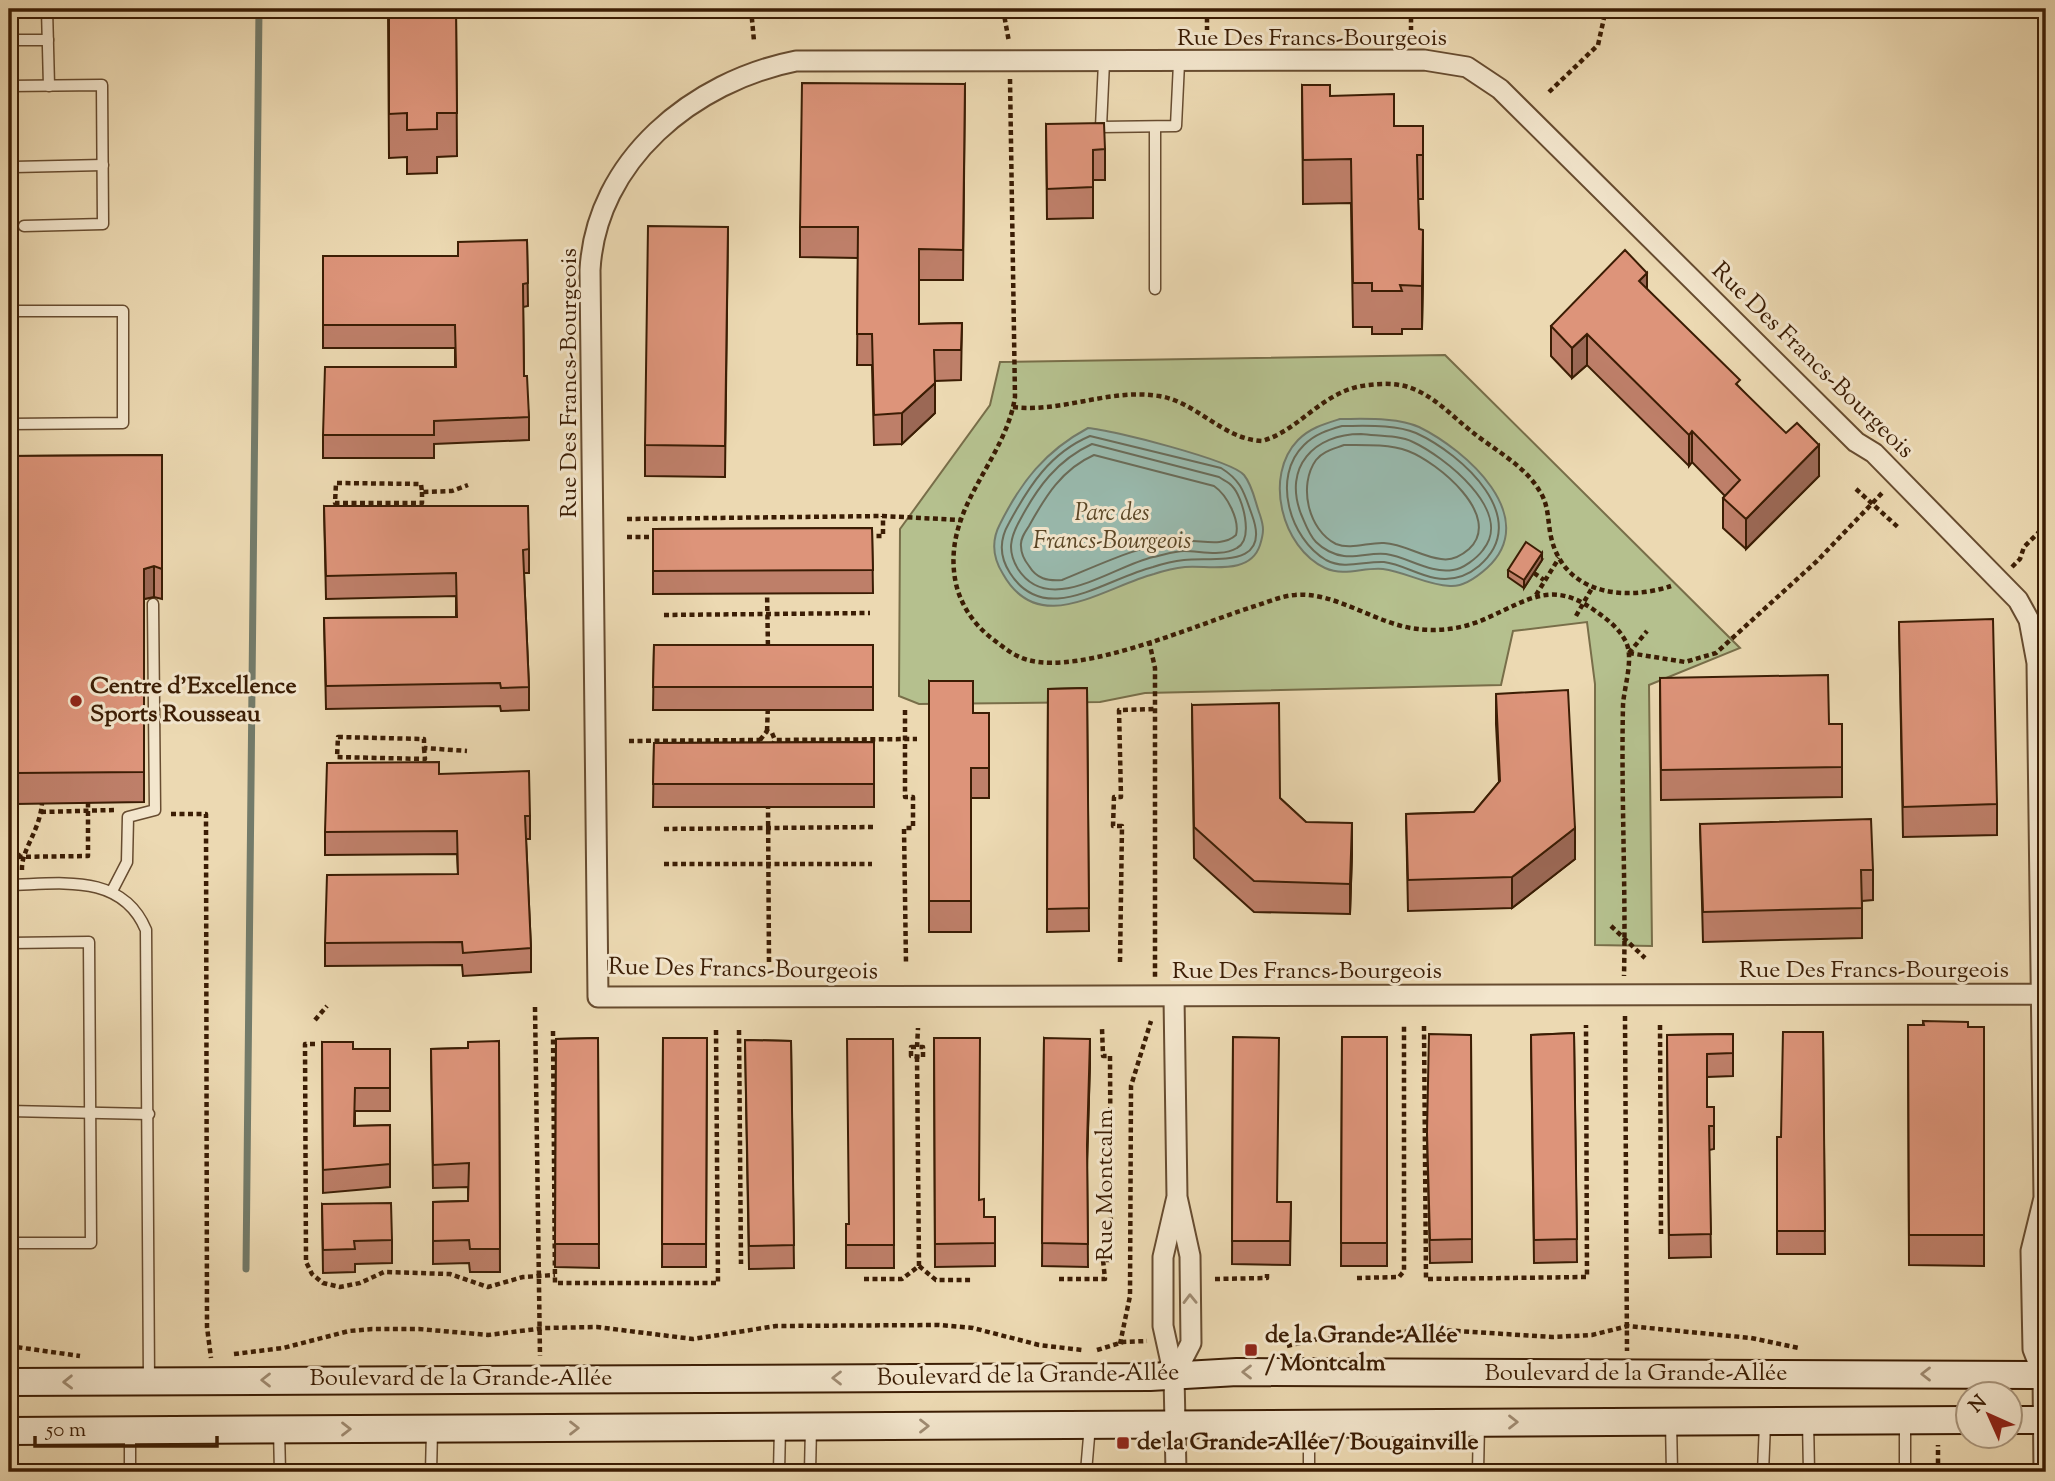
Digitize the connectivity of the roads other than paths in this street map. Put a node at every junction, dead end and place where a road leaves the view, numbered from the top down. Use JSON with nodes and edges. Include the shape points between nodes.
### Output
{"nodes":[{"id":1,"x":47,"y":9,"type":"edge"},
{"id":2,"x":9,"y":40,"type":"edge"},
{"id":3,"x":48,"y":40,"type":"junction"},
{"id":4,"x":1104,"y":62,"type":"junction"},
{"id":5,"x":1179,"y":63,"type":"junction"},
{"id":6,"x":9,"y":86,"type":"edge"},
{"id":7,"x":48,"y":86,"type":"junction"},
{"id":8,"x":1155,"y":127,"type":"junction"},
{"id":9,"x":103,"y":165,"type":"junction"},
{"id":10,"x":14,"y":167,"type":"dead end"},
{"id":11,"x":24,"y":226,"type":"dead end"},
{"id":12,"x":1154,"y":289,"type":"dead end"},
{"id":13,"x":9,"y":311,"type":"edge"},
{"id":14,"x":9,"y":424,"type":"edge"},
{"id":15,"x":153,"y":604,"type":"dead end"},
{"id":16,"x":2043,"y":792,"type":"edge"},
{"id":17,"x":9,"y":885,"type":"edge"},
{"id":18,"x":112,"y":891,"type":"junction"},
{"id":19,"x":9,"y":943,"type":"edge"},
{"id":20,"x":2040,"y":995,"type":"junction"},
{"id":21,"x":1174,"y":997,"type":"junction"},
{"id":22,"x":9,"y":1111,"type":"edge"},
{"id":23,"x":90,"y":1111,"type":"junction"},
{"id":24,"x":149,"y":1114,"type":"junction"},
{"id":25,"x":1177,"y":1197,"type":"junction"},
{"id":26,"x":2045,"y":1202,"type":"edge"},
{"id":27,"x":9,"y":1243,"type":"edge"},
{"id":28,"x":2045,"y":1373,"type":"edge"},
{"id":29,"x":1174,"y":1376,"type":"junction"},
{"id":30,"x":149,"y":1381,"type":"junction"},
{"id":31,"x":9,"y":1382,"type":"edge"},
{"id":32,"x":1905,"y":1420,"type":"junction"},
{"id":33,"x":1954,"y":1420,"type":"edge"},
{"id":34,"x":2024,"y":1420,"type":"edge"},
{"id":35,"x":2045,"y":1420,"type":"edge"},
{"id":36,"x":1671,"y":1421,"type":"junction"},
{"id":37,"x":1765,"y":1421,"type":"junction"},
{"id":38,"x":1808,"y":1421,"type":"junction"},
{"id":39,"x":1479,"y":1422,"type":"junction"},
{"id":40,"x":1309,"y":1423,"type":"junction"},
{"id":41,"x":1175,"y":1424,"type":"junction"},
{"id":42,"x":1090,"y":1425,"type":"junction"},
{"id":43,"x":780,"y":1426,"type":"junction"},
{"id":44,"x":811,"y":1426,"type":"junction"},
{"id":45,"x":279,"y":1429,"type":"junction"},
{"id":46,"x":432,"y":1429,"type":"junction"},
{"id":47,"x":9,"y":1430,"type":"edge"},
{"id":48,"x":130,"y":1430,"type":"junction"},
{"id":49,"x":130,"y":1472,"type":"edge"},
{"id":50,"x":280,"y":1472,"type":"edge"},
{"id":51,"x":431,"y":1472,"type":"edge"},
{"id":52,"x":779,"y":1472,"type":"edge"},
{"id":53,"x":810,"y":1472,"type":"edge"},
{"id":54,"x":1086,"y":1472,"type":"edge"},
{"id":55,"x":1175,"y":1472,"type":"edge"},
{"id":56,"x":1309,"y":1472,"type":"edge"},
{"id":57,"x":1478,"y":1472,"type":"edge"},
{"id":58,"x":1672,"y":1472,"type":"edge"},
{"id":59,"x":1763,"y":1472,"type":"edge"},
{"id":60,"x":1809,"y":1472,"type":"edge"},
{"id":61,"x":1905,"y":1472,"type":"edge"},
{"id":62,"x":2044,"y":1472,"type":"edge"}],
"edges":[{"from":1,"to":3,"type":"lane"},
{"from":2,"to":3,"type":"lane"},
{"from":3,"to":7,"type":"lane"},
{"from":4,"to":5,"type":"street","name":"Rue Des Francs-Bourgeois"},
{"from":4,"to":8,"type":"lane","via":[[1101,127]]},
{"from":4,"to":21,"type":"street","name":"Rue Des Francs-Bourgeois","via":[[818,60],[780,65],[718,86],[684,107],[633,159],[612,191],[598,224],[590,270],[598,997]]},
{"from":5,"to":8,"type":"lane","via":[[1176,127]]},
{"from":5,"to":16,"type":"street","name":"Rue Des Francs-Bourgeois","via":[[1441,61],[1478,72],[1500,89],[1856,442],[1874,453],[2018,600],[2029,620],[2037,663]]},
{"from":6,"to":7,"type":"lane"},
{"from":7,"to":9,"type":"lane","via":[[103,85]]},
{"from":8,"to":12,"type":"lane"},
{"from":9,"to":10,"type":"lane"},
{"from":9,"to":11,"type":"lane","via":[[103,224]]},
{"from":13,"to":14,"type":"lane","via":[[123,311],[123,423]]},
{"from":15,"to":18,"type":"lane","via":[[155,810],[128,817],[127,862]]},
{"from":16,"to":20,"type":"street","name":"Rue Des Francs-Bourgeois"},
{"from":17,"to":18,"type":"lane","via":[[92,884]]},
{"from":18,"to":24,"type":"lane","via":[[137,914],[147,938]]},
{"from":19,"to":23,"type":"lane","via":[[89,942]]},
{"from":20,"to":21,"type":"street","name":"Rue Des Francs-Bourgeois"},
{"from":20,"to":26,"type":"street","name":"Rue Des Francs-Bourgeois"},
{"from":21,"to":25,"type":"street"},
{"from":22,"to":23,"type":"lane"},
{"from":23,"to":24,"type":"lane"},
{"from":23,"to":27,"type":"lane","via":[[91,1243]]},
{"from":24,"to":30,"type":"lane"},
{"from":25,"to":29,"type":"street","via":[[1163,1257],[1163,1326]]},
{"from":29,"to":25,"type":"street","one_way":true,"via":[[1191,1342],[1190,1256]]},
{"from":26,"to":28,"type":"street","name":"Rue Des Francs-Bourgeois","via":[[2031,1251],[2033,1349]]},
{"from":28,"to":29,"type":"street","name":"Boulevard de la Grande-Allée","one_way":true,"via":[[1237,1372]]},
{"from":28,"to":35,"type":"street","name":"Rue Des Francs-Bourgeois"},
{"from":29,"to":30,"type":"street","name":"Boulevard de la Grande-Allée","one_way":true},
{"from":29,"to":41,"type":"street"},
{"from":30,"to":31,"type":"street","name":"Boulevard de la Grande-Allée","one_way":true},
{"from":32,"to":33,"type":"street","name":"Boulevard de la Grande-Allée"},
{"from":32,"to":38,"type":"street","name":"Boulevard de la Grande-Allée"},
{"from":32,"to":61,"type":"lane"},
{"from":34,"to":35,"type":"street"},
{"from":35,"to":62,"type":"street","name":"Rue Des Francs-Bourgeois"},
{"from":36,"to":37,"type":"street","name":"Boulevard de la Grande-Allée"},
{"from":39,"to":36,"type":"street","name":"Boulevard de la Grande-Allée","one_way":true},
{"from":36,"to":58,"type":"lane"},
{"from":37,"to":38,"type":"street","name":"Boulevard de la Grande-Allée"},
{"from":37,"to":59,"type":"lane"},
{"from":38,"to":60,"type":"lane"},
{"from":39,"to":40,"type":"street","name":"Boulevard de la Grande-Allée"},
{"from":39,"to":57,"type":"lane"},
{"from":40,"to":41,"type":"street","name":"Boulevard de la Grande-Allée"},
{"from":40,"to":56,"type":"lane"},
{"from":41,"to":42,"type":"street","name":"Boulevard de la Grande-Allée"},
{"from":41,"to":55,"type":"street"},
{"from":44,"to":42,"type":"street","name":"Boulevard de la Grande-Allée","one_way":true},
{"from":42,"to":54,"type":"lane"},
{"from":43,"to":44,"type":"street","name":"Boulevard de la Grande-Allée"},
{"from":46,"to":43,"type":"street","name":"Boulevard de la Grande-Allée","one_way":true},
{"from":43,"to":52,"type":"lane"},
{"from":44,"to":53,"type":"lane"},
{"from":45,"to":46,"type":"street","name":"Boulevard de la Grande-Allée","one_way":true},
{"from":45,"to":48,"type":"street","name":"Boulevard de la Grande-Allée"},
{"from":45,"to":50,"type":"lane"},
{"from":46,"to":51,"type":"lane"},
{"from":47,"to":48,"type":"street","name":"Boulevard de la Grande-Allée"},
{"from":48,"to":49,"type":"lane"}]}
